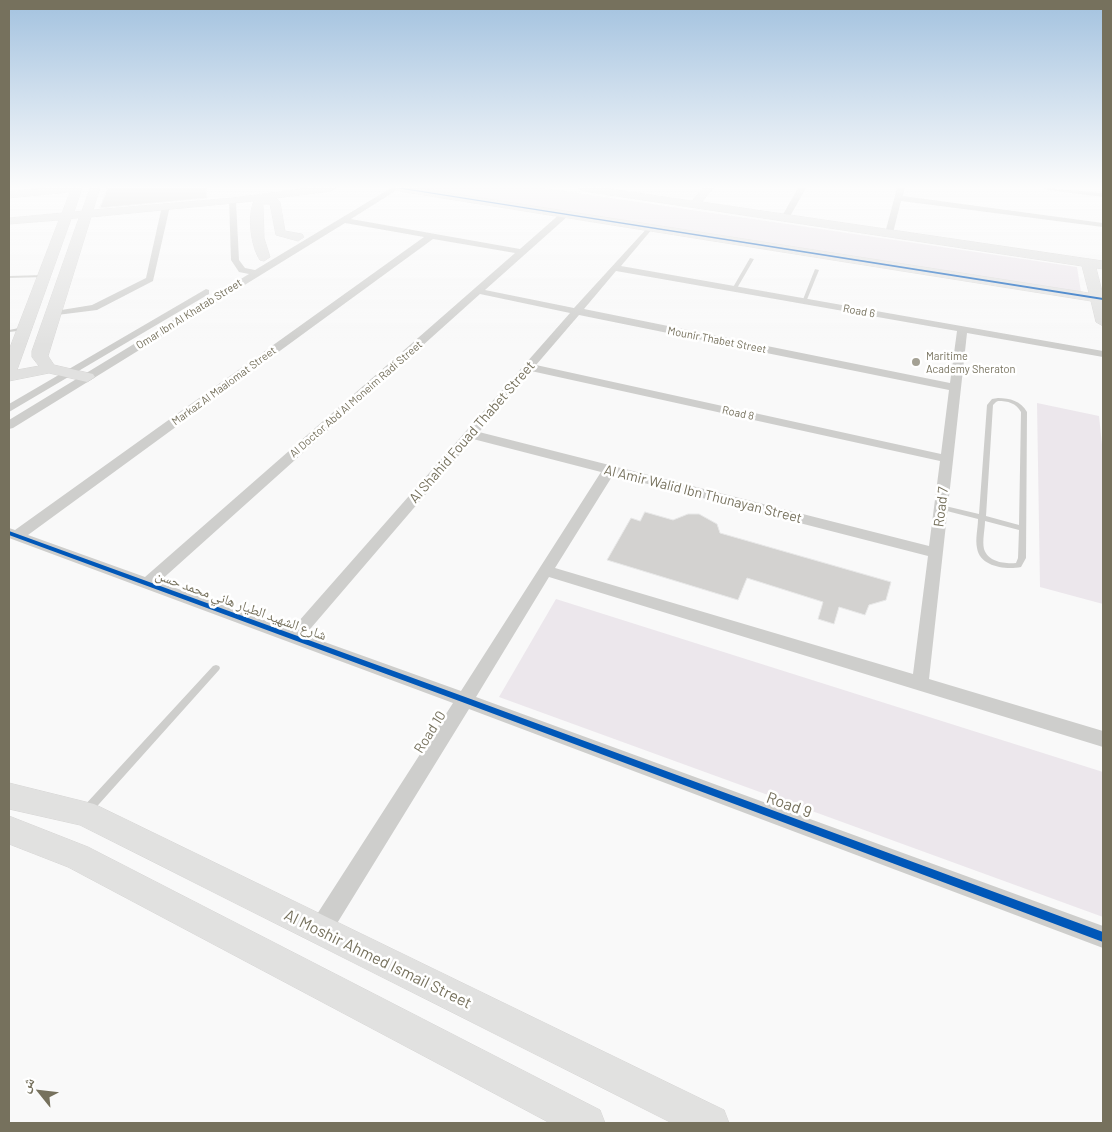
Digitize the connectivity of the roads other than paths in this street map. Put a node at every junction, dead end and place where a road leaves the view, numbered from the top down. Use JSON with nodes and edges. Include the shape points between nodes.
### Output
{"nodes":[{"id":1,"x":56,"y":241,"type":"edge"},
{"id":2,"x":76,"y":241,"type":"edge"},
{"id":3,"x":158,"y":241,"type":"edge"},
{"id":4,"x":234,"y":241,"type":"edge"},
{"id":5,"x":258,"y":241,"type":"edge"},
{"id":6,"x":291,"y":241,"type":"edge"},
{"id":7,"x":309,"y":241,"type":"edge"},
{"id":8,"x":424,"y":241,"type":"edge"},
{"id":9,"x":458,"y":241,"type":"edge"},
{"id":10,"x":535,"y":241,"type":"edge"},
{"id":11,"x":638,"y":241,"type":"edge"},
{"id":12,"x":730,"y":241,"type":"edge"},
{"id":13,"x":941,"y":241,"type":"edge"},
{"id":14,"x":522,"y":252,"type":"junction"},
{"id":15,"x":264,"y":257,"type":"junction"},
{"id":16,"x":752,"y":259,"type":"dead end"},
{"id":17,"x":278,"y":260,"type":"junction"},
{"id":18,"x":1088,"y":263,"type":"junction"},
{"id":19,"x":1103,"y":265,"type":"edge"},
{"id":20,"x":614,"y":268,"type":"junction"},
{"id":21,"x":242,"y":270,"type":"junction"},
{"id":22,"x":817,"y":270,"type":"dead end"},
{"id":23,"x":45,"y":273,"type":"junction"},
{"id":24,"x":256,"y":273,"type":"junction"},
{"id":25,"x":9,"y":277,"type":"edge"},
{"id":26,"x":734,"y":289,"type":"junction"},
{"id":27,"x":478,"y":291,"type":"junction"},
{"id":28,"x":1100,"y":299,"type":"edge"},
{"id":29,"x":804,"y":302,"type":"junction"},
{"id":30,"x":577,"y":311,"type":"junction"},
{"id":31,"x":53,"y":314,"type":"junction"},
{"id":32,"x":1103,"y":322,"type":"edge"},
{"id":33,"x":24,"y":329,"type":"junction"},
{"id":34,"x":962,"y":330,"type":"junction"},
{"id":35,"x":9,"y":331,"type":"edge"},
{"id":36,"x":1103,"y":354,"type":"edge"},
{"id":37,"x":528,"y":367,"type":"junction"},
{"id":38,"x":49,"y":368,"type":"junction"},
{"id":39,"x":9,"y":370,"type":"edge"},
{"id":40,"x":68,"y":374,"type":"junction"},
{"id":41,"x":9,"y":376,"type":"edge"},
{"id":42,"x":87,"y":377,"type":"junction"},
{"id":43,"x":956,"y":388,"type":"junction"},
{"id":44,"x":9,"y":409,"type":"edge"},
{"id":45,"x":9,"y":425,"type":"edge"},
{"id":46,"x":470,"y":434,"type":"junction"},
{"id":47,"x":947,"y":459,"type":"junction"},
{"id":48,"x":609,"y":470,"type":"junction"},
{"id":49,"x":941,"y":507,"type":"junction"},
{"id":50,"x":982,"y":517,"type":"junction"},
{"id":51,"x":1022,"y":528,"type":"junction"},
{"id":52,"x":13,"y":535,"type":"edge"},
{"id":53,"x":936,"y":553,"type":"junction"},
{"id":54,"x":546,"y":571,"type":"junction"},
{"id":55,"x":147,"y":584,"type":"junction"},
{"id":56,"x":294,"y":637,"type":"junction"},
{"id":57,"x":216,"y":668,"type":"dead end"},
{"id":58,"x":920,"y":684,"type":"junction"},
{"id":59,"x":465,"y":700,"type":"junction"},
{"id":60,"x":1103,"y":739,"type":"edge"},
{"id":61,"x":9,"y":783,"type":"edge"},
{"id":62,"x":9,"y":796,"type":"edge"},
{"id":63,"x":42,"y":802,"type":"junction"},
{"id":64,"x":84,"y":814,"type":"junction"},
{"id":65,"x":9,"y":830,"type":"edge"},
{"id":66,"x":320,"y":930,"type":"junction"},
{"id":67,"x":1103,"y":937,"type":"edge"},
{"id":68,"x":586,"y":1123,"type":"edge"},
{"id":69,"x":711,"y":1123,"type":"edge"}],
"edges":[{"from":1,"to":23,"type":"street"},
{"from":2,"to":31,"type":"street"},
{"from":3,"to":31,"type":"street","via":[[150,279],[94,308]]},
{"from":4,"to":21,"type":"street","via":[[235,260]]},
{"from":5,"to":15,"type":"street"},
{"from":6,"to":15,"type":"street","name":"Omar Ibn Al Khatab Street"},
{"from":7,"to":17,"type":"street","name":"Omar Ibn Al Khatab Street"},
{"from":8,"to":52,"type":"street","name":"Markaz Al Maalomat Street"},
{"from":9,"to":14,"type":"street"},
{"from":10,"to":14,"type":"street","name":"Al Doctor Abd Al Moneim Radi Street"},
{"from":11,"to":20,"type":"street","name":"Al Shahid Fouad Thabet Street"},
{"from":12,"to":28,"type":"street"},
{"from":13,"to":18,"type":"street"},
{"from":14,"to":27,"type":"street","name":"Al Doctor Abd Al Moneim Radi Street"},
{"from":15,"to":17,"type":"street"},
{"from":15,"to":21,"type":"street","name":"Omar Ibn Al Khatab Street"},
{"from":16,"to":26,"type":"lane"},
{"from":17,"to":24,"type":"street","name":"Omar Ibn Al Khatab Street"},
{"from":18,"to":19,"type":"street"},
{"from":18,"to":28,"type":"street"},
{"from":20,"to":26,"type":"street","name":"Road 6"},
{"from":20,"to":30,"type":"street","name":"Al Shahid Fouad Thabet Street"},
{"from":21,"to":24,"type":"street"},
{"from":21,"to":40,"type":"street","name":"Omar Ibn Al Khatab Street"},
{"from":22,"to":29,"type":"lane"},
{"from":23,"to":25,"type":"lane"},
{"from":23,"to":33,"type":"street"},
{"from":24,"to":42,"type":"street","name":"Omar Ibn Al Khatab Street"},
{"from":26,"to":29,"type":"street","name":"Road 6"},
{"from":27,"to":30,"type":"street","name":"Mounir Thabet Street"},
{"from":27,"to":55,"type":"street","name":"Al Doctor Abd Al Moneim Radi Street"},
{"from":28,"to":32,"type":"street"},
{"from":29,"to":34,"type":"street","name":"Road 6"},
{"from":30,"to":37,"type":"street","name":"Al Shahid Fouad Thabet Street"},
{"from":30,"to":43,"type":"street","name":"Mounir Thabet Street"},
{"from":31,"to":38,"type":"street","via":[[40,351],[40,357]]},
{"from":33,"to":35,"type":"lane"},
{"from":33,"to":39,"type":"street"},
{"from":34,"to":36,"type":"street","name":"Road 6"},
{"from":34,"to":43,"type":"street","name":"Road 7"},
{"from":37,"to":46,"type":"street","name":"Al Shahid Fouad Thabet Street"},
{"from":37,"to":47,"type":"street","name":"Road 8"},
{"from":38,"to":40,"type":"street"},
{"from":38,"to":41,"type":"street"},
{"from":40,"to":42,"type":"street"},
{"from":40,"to":44,"type":"street","name":"Omar Ibn Al Khatab Street"},
{"from":42,"to":45,"type":"street","name":"Omar Ibn Al Khatab Street"},
{"from":43,"to":47,"type":"street","name":"Road 7"},
{"from":46,"to":48,"type":"street","name":"Al Amir Walid Ibn Thunayan Street"},
{"from":46,"to":56,"type":"street","name":"Al Shahid Fouad Thabet Street"},
{"from":47,"to":49,"type":"street","name":"Road 7"},
{"from":48,"to":53,"type":"street","name":"Al Amir Walid Ibn Thunayan Street"},
{"from":48,"to":54,"type":"street","name":"Road 10"},
{"from":49,"to":50,"type":"lane"},
{"from":49,"to":53,"type":"street","name":"Road 7"},
{"from":50,"to":51,"type":"lane"},
{"from":50,"to":51,"type":"lane","via":[[981,552],[998,565],[1012,566],[1021,562]]},
{"from":50,"to":51,"type":"lane","via":[[990,405],[994,400],[1006,400],[1017,403],[1024,412]]},
{"from":52,"to":55,"type":"street","name":"شارع الشهيد الطيار هاني محمد حسن"},
{"from":53,"to":58,"type":"street","name":"Road 7"},
{"from":54,"to":58,"type":"street"},
{"from":54,"to":59,"type":"street","name":"Road 10"},
{"from":55,"to":56,"type":"street","name":"شارع الشهيد الطيار هاني محمد حسن"},
{"from":56,"to":59,"type":"street","name":"شارع الشهيد الطيار هاني محمد حسن"},
{"from":57,"to":64,"type":"lane"},
{"from":58,"to":60,"type":"street"},
{"from":59,"to":66,"type":"street","name":"Road 10"},
{"from":59,"to":67,"type":"street","name":"Road 9"},
{"from":61,"to":63,"type":"street","name":"Al Moshir Ahmed Ismail Street"},
{"from":62,"to":63,"type":"street","name":"Al Moshir Ahmed Ismail Street"},
{"from":63,"to":64,"type":"street","name":"Al Moshir Ahmed Ismail Street"},
{"from":64,"to":66,"type":"street","name":"Al Moshir Ahmed Ismail Street"},
{"from":65,"to":68,"type":"street","via":[[78,857]]},
{"from":66,"to":69,"type":"street","name":"Al Moshir Ahmed Ismail Street"}]}
